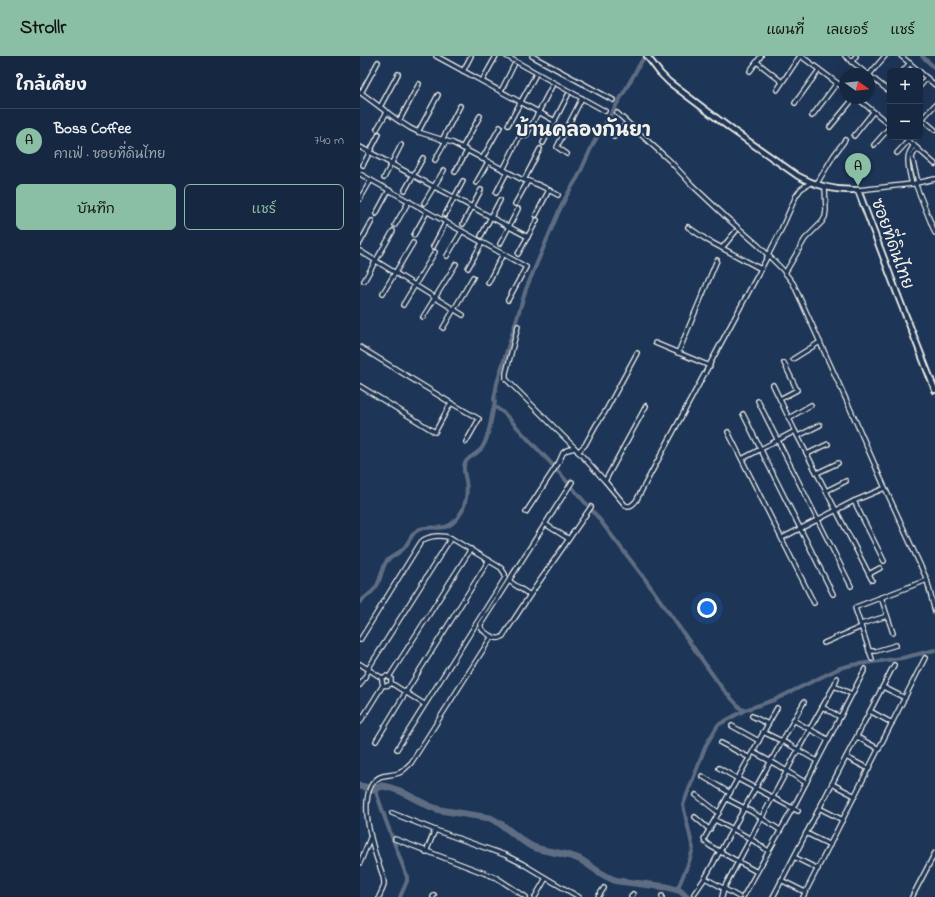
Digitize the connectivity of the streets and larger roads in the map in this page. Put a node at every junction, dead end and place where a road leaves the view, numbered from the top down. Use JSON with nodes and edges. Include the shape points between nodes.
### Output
{"nodes":[{"id":1,"x":436,"y":56,"type":"edge"},
{"id":2,"x":471,"y":56,"type":"edge"},
{"id":3,"x":496,"y":56,"type":"edge"},
{"id":4,"x":506,"y":56,"type":"edge"},
{"id":5,"x":532,"y":56,"type":"edge"},
{"id":6,"x":761,"y":56,"type":"edge"},
{"id":7,"x":801,"y":56,"type":"edge"},
{"id":8,"x":845,"y":56,"type":"edge"},
{"id":9,"x":856,"y":56,"type":"edge"},
{"id":10,"x":885,"y":56,"type":"edge"},
{"id":11,"x":901,"y":56,"type":"edge"},
{"id":12,"x":647,"y":57,"type":"edge"},
{"id":13,"x":444,"y":58,"type":"edge"},
{"id":14,"x":378,"y":62,"type":"dead end"},
{"id":15,"x":756,"y":62,"type":"junction"},
{"id":16,"x":852,"y":62,"type":"junction"},
{"id":17,"x":910,"y":63,"type":"junction"},
{"id":18,"x":514,"y":65,"type":"dead end"},
{"id":19,"x":859,"y":68,"type":"edge"},
{"id":20,"x":874,"y":68,"type":"edge"},
{"id":21,"x":906,"y":68,"type":"edge"},
{"id":22,"x":916,"y":68,"type":"edge"},
{"id":23,"x":820,"y":70,"type":"junction"},
{"id":24,"x":463,"y":71,"type":"junction"},
{"id":25,"x":750,"y":71,"type":"dead end"},
{"id":26,"x":398,"y":74,"type":"dead end"},
{"id":27,"x":923,"y":74,"type":"edge"},
{"id":28,"x":535,"y":76,"type":"dead end"},
{"id":29,"x":927,"y":78,"type":"junction"},
{"id":30,"x":482,"y":81,"type":"junction"},
{"id":31,"x":875,"y":81,"type":"edge"},
{"id":32,"x":782,"y":82,"type":"junction"},
{"id":33,"x":837,"y":83,"type":"joint"},
{"id":34,"x":923,"y":83,"type":"edge"},
{"id":35,"x":419,"y":84,"type":"dead end"},
{"id":36,"x":935,"y":84,"type":"edge"},
{"id":37,"x":552,"y":86,"type":"dead end"},
{"id":38,"x":777,"y":90,"type":"dead end"},
{"id":39,"x":887,"y":90,"type":"edge"},
{"id":40,"x":501,"y":91,"type":"junction"},
{"id":41,"x":361,"y":93,"type":"edge"},
{"id":42,"x":438,"y":95,"type":"dead end"},
{"id":43,"x":568,"y":95,"type":"dead end"},
{"id":44,"x":582,"y":98,"type":"junction"},
{"id":45,"x":613,"y":100,"type":"dead end"},
{"id":46,"x":521,"y":103,"type":"junction"},
{"id":47,"x":795,"y":103,"type":"dead end"},
{"id":48,"x":850,"y":104,"type":"edge"},
{"id":49,"x":863,"y":104,"type":"edge"},
{"id":50,"x":935,"y":105,"type":"edge"},
{"id":51,"x":460,"y":106,"type":"dead end"},
{"id":52,"x":380,"y":107,"type":"junction"},
{"id":53,"x":605,"y":111,"type":"dead end"},
{"id":54,"x":386,"y":112,"type":"junction"},
{"id":55,"x":539,"y":112,"type":"junction"},
{"id":56,"x":873,"y":112,"type":"junction"},
{"id":57,"x":617,"y":113,"type":"dead end"},
{"id":58,"x":480,"y":116,"type":"dead end"},
{"id":59,"x":812,"y":116,"type":"dead end"},
{"id":60,"x":923,"y":116,"type":"edge"},
{"id":61,"x":923,"y":120,"type":"edge"},
{"id":62,"x":400,"y":121,"type":"junction"},
{"id":63,"x":555,"y":121,"type":"junction"},
{"id":64,"x":627,"y":123,"type":"junction"},
{"id":65,"x":887,"y":124,"type":"edge"},
{"id":66,"x":508,"y":125,"type":"dead end"},
{"id":67,"x":830,"y":127,"type":"dead end"},
{"id":68,"x":500,"y":128,"type":"dead end"},
{"id":69,"x":377,"y":129,"type":"dead end"},
{"id":70,"x":887,"y":130,"type":"edge"},
{"id":71,"x":935,"y":130,"type":"edge"},
{"id":72,"x":418,"y":132,"type":"junction"},
{"id":73,"x":379,"y":134,"type":"dead end"},
{"id":74,"x":526,"y":136,"type":"dead end"},
{"id":75,"x":854,"y":136,"type":"dead end"},
{"id":76,"x":519,"y":138,"type":"dead end"},
{"id":77,"x":614,"y":138,"type":"dead end"},
{"id":78,"x":845,"y":140,"type":"dead end"},
{"id":79,"x":444,"y":141,"type":"junction"},
{"id":80,"x":908,"y":141,"type":"joint"},
{"id":81,"x":543,"y":143,"type":"dead end"},
{"id":82,"x":401,"y":145,"type":"dead end"},
{"id":83,"x":874,"y":145,"type":"dead end"},
{"id":84,"x":360,"y":147,"type":"edge"},
{"id":85,"x":915,"y":147,"type":"junction"},
{"id":86,"x":462,"y":148,"type":"junction"},
{"id":87,"x":540,"y":149,"type":"dead end"},
{"id":88,"x":468,"y":151,"type":"junction"},
{"id":89,"x":370,"y":152,"type":"junction"},
{"id":90,"x":897,"y":153,"type":"dead end"},
{"id":91,"x":567,"y":154,"type":"dead end"},
{"id":92,"x":423,"y":158,"type":"dead end"},
{"id":93,"x":482,"y":159,"type":"junction"},
{"id":94,"x":435,"y":160,"type":"dead end"},
{"id":95,"x":488,"y":162,"type":"junction"},
{"id":96,"x":391,"y":164,"type":"junction"},
{"id":97,"x":908,"y":164,"type":"junction"},
{"id":98,"x":913,"y":164,"type":"junction"},
{"id":99,"x":935,"y":164,"type":"edge"},
{"id":100,"x":362,"y":165,"type":"dead end"},
{"id":101,"x":444,"y":170,"type":"dead end"},
{"id":102,"x":503,"y":170,"type":"junction"},
{"id":103,"x":455,"y":172,"type":"dead end"},
{"id":104,"x":507,"y":172,"type":"junction"},
{"id":105,"x":360,"y":174,"type":"edge"},
{"id":106,"x":413,"y":176,"type":"junction"},
{"id":107,"x":384,"y":178,"type":"dead end"},
{"id":108,"x":935,"y":179,"type":"edge"},
{"id":109,"x":371,"y":180,"type":"junction"},
{"id":110,"x":526,"y":180,"type":"junction"},
{"id":111,"x":463,"y":181,"type":"dead end"},
{"id":112,"x":476,"y":183,"type":"dead end"},
{"id":113,"x":810,"y":183,"type":"junction"},
{"id":114,"x":915,"y":183,"type":"junction"},
{"id":115,"x":816,"y":185,"type":"junction"},
{"id":116,"x":434,"y":187,"type":"junction"},
{"id":117,"x":825,"y":187,"type":"junction"},
{"id":118,"x":389,"y":190,"type":"junction"},
{"id":119,"x":405,"y":190,"type":"dead end"},
{"id":120,"x":481,"y":190,"type":"dead end"},
{"id":121,"x":549,"y":190,"type":"junction"},
{"id":122,"x":858,"y":190,"type":"junction"},
{"id":123,"x":496,"y":193,"type":"dead end"},
{"id":124,"x":558,"y":196,"type":"dead end"},
{"id":125,"x":360,"y":198,"type":"edge"},
{"id":126,"x":454,"y":198,"type":"junction"},
{"id":127,"x":500,"y":200,"type":"dead end"},
{"id":128,"x":409,"y":201,"type":"junction"},
{"id":129,"x":424,"y":203,"type":"dead end"},
{"id":130,"x":515,"y":204,"type":"dead end"},
{"id":131,"x":472,"y":208,"type":"junction"},
{"id":132,"x":518,"y":209,"type":"dead end"},
{"id":133,"x":427,"y":212,"type":"junction"},
{"id":134,"x":376,"y":214,"type":"dead end"},
{"id":135,"x":445,"y":215,"type":"dead end"},
{"id":136,"x":536,"y":215,"type":"dead end"},
{"id":137,"x":490,"y":218,"type":"junction"},
{"id":138,"x":537,"y":220,"type":"dead end"},
{"id":139,"x":372,"y":221,"type":"dead end"},
{"id":140,"x":446,"y":222,"type":"junction"},
{"id":141,"x":463,"y":224,"type":"dead end"},
{"id":142,"x":395,"y":225,"type":"dead end"},
{"id":143,"x":688,"y":227,"type":"dead end"},
{"id":144,"x":508,"y":228,"type":"junction"},
{"id":145,"x":462,"y":230,"type":"junction"},
{"id":146,"x":393,"y":231,"type":"dead end"},
{"id":147,"x":736,"y":231,"type":"dead end"},
{"id":148,"x":935,"y":233,"type":"edge"},
{"id":149,"x":414,"y":235,"type":"dead end"},
{"id":150,"x":481,"y":236,"type":"dead end"},
{"id":151,"x":528,"y":238,"type":"junction"},
{"id":152,"x":482,"y":242,"type":"junction"},
{"id":153,"x":360,"y":243,"type":"edge"},
{"id":154,"x":413,"y":243,"type":"dead end"},
{"id":155,"x":500,"y":244,"type":"dead end"},
{"id":156,"x":433,"y":247,"type":"dead end"},
{"id":157,"x":722,"y":248,"type":"junction"},
{"id":158,"x":360,"y":251,"type":"edge"},
{"id":159,"x":435,"y":252,"type":"dead end"},
{"id":160,"x":503,"y":254,"type":"junction"},
{"id":161,"x":518,"y":254,"type":"dead end"},
{"id":162,"x":447,"y":256,"type":"dead end"},
{"id":163,"x":768,"y":256,"type":"junction"},
{"id":164,"x":717,"y":260,"type":"dead end"},
{"id":165,"x":376,"y":261,"type":"junction"},
{"id":166,"x":456,"y":264,"type":"dead end"},
{"id":167,"x":468,"y":268,"type":"dead end"},
{"id":168,"x":761,"y":269,"type":"junction"},
{"id":169,"x":396,"y":273,"type":"junction"},
{"id":170,"x":785,"y":273,"type":"junction"},
{"id":171,"x":473,"y":277,"type":"dead end"},
{"id":172,"x":364,"y":281,"type":"dead end"},
{"id":173,"x":488,"y":283,"type":"dead end"},
{"id":174,"x":415,"y":285,"type":"junction"},
{"id":175,"x":383,"y":293,"type":"dead end"},
{"id":176,"x":435,"y":297,"type":"junction"},
{"id":177,"x":508,"y":300,"type":"dead end"},
{"id":178,"x":403,"y":305,"type":"dead end"},
{"id":179,"x":454,"y":309,"type":"junction"},
{"id":180,"x":463,"y":315,"type":"dead end"},
{"id":181,"x":423,"y":317,"type":"dead end"},
{"id":182,"x":518,"y":326,"type":"dead end"},
{"id":183,"x":443,"y":328,"type":"dead end"},
{"id":184,"x":820,"y":342,"type":"junction"},
{"id":185,"x":655,"y":343,"type":"dead end"},
{"id":186,"x":360,"y":347,"type":"edge"},
{"id":187,"x":637,"y":353,"type":"dead end"},
{"id":188,"x":678,"y":353,"type":"junction"},
{"id":189,"x":793,"y":359,"type":"dead end"},
{"id":190,"x":784,"y":363,"type":"dead end"},
{"id":191,"x":710,"y":366,"type":"junction"},
{"id":192,"x":773,"y":385,"type":"dead end"},
{"id":193,"x":360,"y":386,"type":"edge"},
{"id":194,"x":935,"y":390,"type":"edge"},
{"id":195,"x":780,"y":399,"type":"junction"},
{"id":196,"x":758,"y":401,"type":"dead end"},
{"id":197,"x":451,"y":403,"type":"junction"},
{"id":198,"x":811,"y":405,"type":"dead end"},
{"id":199,"x":646,"y":406,"type":"dead end"},
{"id":200,"x":743,"y":414,"type":"dead end"},
{"id":201,"x":789,"y":418,"type":"junction"},
{"id":202,"x":820,"y":425,"type":"dead end"},
{"id":203,"x":795,"y":431,"type":"junction"},
{"id":204,"x":728,"y":432,"type":"dead end"},
{"id":205,"x":798,"y":436,"type":"junction"},
{"id":206,"x":777,"y":440,"type":"junction"},
{"id":207,"x":466,"y":442,"type":"dead end"},
{"id":208,"x":828,"y":444,"type":"dead end"},
{"id":209,"x":575,"y":448,"type":"junction"},
{"id":210,"x":760,"y":449,"type":"junction"},
{"id":211,"x":578,"y":452,"type":"junction"},
{"id":212,"x":807,"y":454,"type":"junction"},
{"id":213,"x":742,"y":459,"type":"junction"},
{"id":214,"x":838,"y":463,"type":"dead end"},
{"id":215,"x":817,"y":473,"type":"junction"},
{"id":216,"x":605,"y":481,"type":"junction"},
{"id":217,"x":846,"y":481,"type":"dead end"},
{"id":218,"x":572,"y":482,"type":"dead end"},
{"id":219,"x":885,"y":488,"type":"junction"},
{"id":220,"x":826,"y":491,"type":"junction"},
{"id":221,"x":854,"y":501,"type":"junction"},
{"id":222,"x":591,"y":507,"type":"dead end"},
{"id":223,"x":836,"y":510,"type":"junction"},
{"id":224,"x":526,"y":512,"type":"dead end"},
{"id":225,"x":818,"y":520,"type":"junction"},
{"id":226,"x":545,"y":524,"type":"junction"},
{"id":227,"x":800,"y":529,"type":"junction"},
{"id":228,"x":451,"y":538,"type":"junction"},
{"id":229,"x":782,"y":538,"type":"junction"},
{"id":230,"x":569,"y":539,"type":"junction"},
{"id":231,"x":471,"y":549,"type":"junction"},
{"id":232,"x":489,"y":560,"type":"junction"},
{"id":233,"x":884,"y":560,"type":"dead end"},
{"id":234,"x":880,"y":568,"type":"dead end"},
{"id":235,"x":869,"y":574,"type":"junction"},
{"id":236,"x":872,"y":580,"type":"dead end"},
{"id":237,"x":927,"y":580,"type":"junction"},
{"id":238,"x":509,"y":581,"type":"junction"},
{"id":239,"x":851,"y":586,"type":"dead end"},
{"id":240,"x":833,"y":594,"type":"dead end"},
{"id":241,"x":530,"y":595,"type":"junction"},
{"id":242,"x":881,"y":597,"type":"junction"},
{"id":243,"x":814,"y":603,"type":"dead end"},
{"id":244,"x":935,"y":612,"type":"edge"},
{"id":245,"x":887,"y":616,"type":"junction"},
{"id":246,"x":861,"y":626,"type":"junction"},
{"id":247,"x":893,"y":634,"type":"dead end"},
{"id":248,"x":492,"y":636,"type":"junction"},
{"id":249,"x":360,"y":640,"type":"edge"},
{"id":250,"x":824,"y":643,"type":"dead end"},
{"id":251,"x":896,"y":645,"type":"dead end"},
{"id":252,"x":870,"y":651,"type":"junction"},
{"id":253,"x":925,"y":658,"type":"dead end"},
{"id":254,"x":872,"y":659,"type":"dead end"},
{"id":255,"x":360,"y":664,"type":"edge"},
{"id":256,"x":894,"y":665,"type":"dead end"},
{"id":257,"x":865,"y":669,"type":"dead end"},
{"id":258,"x":368,"y":670,"type":"junction"},
{"id":259,"x":389,"y":677,"type":"junction"},
{"id":260,"x":382,"y":678,"type":"junction"},
{"id":261,"x":837,"y":678,"type":"dead end"},
{"id":262,"x":391,"y":683,"type":"junction"},
{"id":263,"x":360,"y":685,"type":"edge"},
{"id":264,"x":383,"y":685,"type":"junction"},
{"id":265,"x":834,"y":686,"type":"junction"},
{"id":266,"x":883,"y":687,"type":"junction"},
{"id":267,"x":406,"y":692,"type":"junction"},
{"id":268,"x":852,"y":694,"type":"junction"},
{"id":269,"x":905,"y":698,"type":"junction"},
{"id":270,"x":804,"y":702,"type":"dead end"},
{"id":271,"x":424,"y":704,"type":"junction"},
{"id":272,"x":822,"y":707,"type":"junction"},
{"id":273,"x":778,"y":708,"type":"dead end"},
{"id":274,"x":870,"y":711,"type":"junction"},
{"id":275,"x":752,"y":716,"type":"dead end"},
{"id":276,"x":840,"y":717,"type":"junction"},
{"id":277,"x":793,"y":720,"type":"junction"},
{"id":278,"x":360,"y":722,"type":"edge"},
{"id":279,"x":892,"y":723,"type":"junction"},
{"id":280,"x":768,"y":724,"type":"junction"},
{"id":281,"x":732,"y":726,"type":"dead end"},
{"id":282,"x":810,"y":729,"type":"junction"},
{"id":283,"x":763,"y":732,"type":"junction"},
{"id":284,"x":856,"y":738,"type":"junction"},
{"id":285,"x":829,"y":740,"type":"junction"},
{"id":286,"x":376,"y":741,"type":"dead end"},
{"id":287,"x":759,"y":741,"type":"junction"},
{"id":288,"x":781,"y":741,"type":"junction"},
{"id":289,"x":721,"y":743,"type":"dead end"},
{"id":290,"x":397,"y":749,"type":"dead end"},
{"id":291,"x":879,"y":749,"type":"junction"},
{"id":292,"x":798,"y":750,"type":"junction"},
{"id":293,"x":753,"y":752,"type":"junction"},
{"id":294,"x":846,"y":757,"type":"junction"},
{"id":295,"x":750,"y":758,"type":"junction"},
{"id":296,"x":817,"y":761,"type":"junction"},
{"id":297,"x":770,"y":762,"type":"junction"},
{"id":298,"x":719,"y":768,"type":"dead end"},
{"id":299,"x":869,"y":769,"type":"junction"},
{"id":300,"x":787,"y":772,"type":"junction"},
{"id":301,"x":702,"y":776,"type":"dead end"},
{"id":302,"x":738,"y":779,"type":"junction"},
{"id":303,"x":806,"y":783,"type":"junction"},
{"id":304,"x":832,"y":784,"type":"junction"},
{"id":305,"x":756,"y":788,"type":"junction"},
{"id":306,"x":730,"y":793,"type":"junction"},
{"id":307,"x":696,"y":795,"type":"dead end"},
{"id":308,"x":855,"y":796,"type":"junction"},
{"id":309,"x":773,"y":797,"type":"junction"},
{"id":310,"x":727,"y":799,"type":"junction"},
{"id":311,"x":744,"y":808,"type":"junction"},
{"id":312,"x":793,"y":808,"type":"junction"},
{"id":313,"x":819,"y":808,"type":"junction"},
{"id":314,"x":798,"y":811,"type":"dead end"},
{"id":315,"x":392,"y":813,"type":"dead end"},
{"id":316,"x":719,"y":813,"type":"junction"},
{"id":317,"x":695,"y":817,"type":"dead end"},
{"id":318,"x":762,"y":819,"type":"junction"},
{"id":319,"x":715,"y":820,"type":"junction"},
{"id":320,"x":843,"y":820,"type":"junction"},
{"id":321,"x":733,"y":829,"type":"junction"},
{"id":322,"x":435,"y":830,"type":"junction"},
{"id":323,"x":710,"y":830,"type":"junction"},
{"id":324,"x":780,"y":830,"type":"junction"},
{"id":325,"x":806,"y":833,"type":"junction"},
{"id":326,"x":370,"y":838,"type":"junction"},
{"id":327,"x":395,"y":839,"type":"dead end"},
{"id":328,"x":750,"y":839,"type":"junction"},
{"id":329,"x":830,"y":845,"type":"junction"},
{"id":330,"x":720,"y":851,"type":"junction"},
{"id":331,"x":768,"y":851,"type":"junction"},
{"id":332,"x":426,"y":852,"type":"junction"},
{"id":333,"x":935,"y":853,"type":"edge"},
{"id":334,"x":794,"y":857,"type":"junction"},
{"id":335,"x":739,"y":862,"type":"junction"},
{"id":336,"x":360,"y":863,"type":"edge"},
{"id":337,"x":818,"y":869,"type":"junction"},
{"id":338,"x":757,"y":872,"type":"junction"},
{"id":339,"x":546,"y":878,"type":"junction"},
{"id":340,"x":705,"y":878,"type":"junction"},
{"id":341,"x":782,"y":880,"type":"junction"},
{"id":342,"x":604,"y":888,"type":"dead end"},
{"id":343,"x":724,"y":888,"type":"junction"},
{"id":344,"x":805,"y":892,"type":"junction"},
{"id":345,"x":694,"y":894,"type":"dead end"},
{"id":346,"x":379,"y":897,"type":"edge"},
{"id":347,"x":526,"y":897,"type":"edge"},
{"id":348,"x":534,"y":897,"type":"edge"},
{"id":349,"x":579,"y":897,"type":"edge"},
{"id":350,"x":598,"y":897,"type":"edge"},
{"id":351,"x":722,"y":897,"type":"edge"},
{"id":352,"x":739,"y":897,"type":"edge"},
{"id":353,"x":743,"y":897,"type":"edge"},
{"id":354,"x":773,"y":897,"type":"edge"},
{"id":355,"x":803,"y":897,"type":"edge"},
{"id":356,"x":912,"y":897,"type":"edge"}],
"edges":[{"from":1,"to":13,"type":"street"},
{"from":2,"to":24,"type":"street"},
{"from":3,"to":30,"type":"street"},
{"from":4,"to":44,"type":"street"},
{"from":5,"to":45,"type":"street"},
{"from":6,"to":15,"type":"street"},
{"from":7,"to":23,"type":"street"},
{"from":7,"to":32,"type":"street"},
{"from":8,"to":16,"type":"street"},
{"from":9,"to":16,"type":"street"},
{"from":10,"to":20,"type":"street"},
{"from":11,"to":17,"type":"street"},
{"from":12,"to":113,"type":"street","name":"ซอยที่ดินไทย","via":[[669,82],[731,129]]},
{"from":13,"to":24,"type":"street"},
{"from":14,"to":41,"type":"street"},
{"from":15,"to":25,"type":"street"},
{"from":15,"to":32,"type":"street"},
{"from":16,"to":19,"type":"street"},
{"from":17,"to":21,"type":"street"},
{"from":17,"to":22,"type":"street"},
{"from":18,"to":40,"type":"street"},
{"from":23,"to":33,"type":"street"},
{"from":23,"to":47,"type":"street"},
{"from":24,"to":30,"type":"street"},
{"from":26,"to":52,"type":"street"},
{"from":27,"to":29,"type":"street"},
{"from":28,"to":46,"type":"street"},
{"from":29,"to":34,"type":"street"},
{"from":29,"to":36,"type":"street"},
{"from":30,"to":40,"type":"street"},
{"from":31,"to":39,"type":"street"},
{"from":32,"to":38,"type":"street"},
{"from":33,"to":59,"type":"street"},
{"from":35,"to":62,"type":"street"},
{"from":37,"to":55,"type":"street"},
{"from":40,"to":46,"type":"street"},
{"from":41,"to":52,"type":"street"},
{"from":42,"to":72,"type":"street"},
{"from":43,"to":63,"type":"street"},
{"from":44,"to":53,"type":"street"},
{"from":44,"to":91,"type":"street","via":[[557,147]]},
{"from":46,"to":55,"type":"street"},
{"from":46,"to":66,"type":"street"},
{"from":48,"to":67,"type":"street"},
{"from":49,"to":56,"type":"street"},
{"from":50,"to":60,"type":"street"},
{"from":51,"to":79,"type":"street"},
{"from":52,"to":54,"type":"street"},
{"from":54,"to":62,"type":"street"},
{"from":54,"to":69,"type":"street"},
{"from":55,"to":63,"type":"street"},
{"from":55,"to":74,"type":"street"},
{"from":56,"to":65,"type":"street"},
{"from":56,"to":75,"type":"street"},
{"from":57,"to":64,"type":"street"},
{"from":58,"to":86,"type":"street"},
{"from":61,"to":71,"type":"street"},
{"from":62,"to":72,"type":"street"},
{"from":63,"to":81,"type":"street"},
{"from":64,"to":77,"type":"street"},
{"from":64,"to":163,"type":"street"},
{"from":68,"to":93,"type":"street"},
{"from":70,"to":83,"type":"street"},
{"from":72,"to":79,"type":"street"},
{"from":73,"to":89,"type":"street"},
{"from":76,"to":102,"type":"street"},
{"from":78,"to":115,"type":"street"},
{"from":79,"to":86,"type":"street"},
{"from":79,"to":94,"type":"street"},
{"from":80,"to":85,"type":"street"},
{"from":80,"to":90,"type":"street"},
{"from":82,"to":96,"type":"street"},
{"from":84,"to":89,"type":"street"},
{"from":85,"to":97,"type":"street","via":[[909,154]]},
{"from":85,"to":98,"type":"street"},
{"from":85,"to":99,"type":"street"},
{"from":86,"to":88,"type":"street"},
{"from":87,"to":110,"type":"street"},
{"from":88,"to":93,"type":"street"},
{"from":88,"to":103,"type":"street"},
{"from":89,"to":96,"type":"street"},
{"from":89,"to":100,"type":"street"},
{"from":92,"to":106,"type":"street"},
{"from":93,"to":95,"type":"street"},
{"from":95,"to":102,"type":"street"},
{"from":95,"to":112,"type":"street"},
{"from":96,"to":106,"type":"street"},
{"from":96,"to":107,"type":"street"},
{"from":97,"to":98,"type":"street"},
{"from":97,"to":114,"type":"street"},
{"from":98,"to":114,"type":"street"},
{"from":101,"to":116,"type":"street"},
{"from":102,"to":104,"type":"street"},
{"from":104,"to":110,"type":"street"},
{"from":104,"to":123,"type":"street"},
{"from":105,"to":109,"type":"street"},
{"from":106,"to":116,"type":"street"},
{"from":106,"to":119,"type":"street"},
{"from":108,"to":114,"type":"street"},
{"from":109,"to":118,"type":"street"},
{"from":109,"to":125,"type":"street"},
{"from":110,"to":121,"type":"street"},
{"from":110,"to":130,"type":"street"},
{"from":111,"to":126,"type":"street"},
{"from":113,"to":115,"type":"street","name":"ซอยที่ดินไทย"},
{"from":113,"to":163,"type":"street","via":[[796,196]]},
{"from":114,"to":122,"type":"street"},
{"from":114,"to":148,"type":"street"},
{"from":115,"to":117,"type":"street","name":"ซอยที่ดินไทย"},
{"from":116,"to":126,"type":"street"},
{"from":116,"to":129,"type":"street"},
{"from":117,"to":122,"type":"street","name":"ซอยที่ดินไทย"},
{"from":117,"to":170,"type":"street","via":[[825,217],[805,239]]},
{"from":118,"to":128,"type":"street"},
{"from":118,"to":134,"type":"street"},
{"from":120,"to":131,"type":"street"},
{"from":121,"to":124,"type":"street"},
{"from":121,"to":136,"type":"street"},
{"from":122,"to":194,"type":"street","name":"ซอยที่ดินไทย"},
{"from":126,"to":131,"type":"street"},
{"from":126,"to":135,"type":"street"},
{"from":127,"to":137,"type":"street"},
{"from":128,"to":133,"type":"street"},
{"from":128,"to":142,"type":"street"},
{"from":131,"to":137,"type":"street"},
{"from":131,"to":141,"type":"street"},
{"from":132,"to":144,"type":"street"},
{"from":133,"to":140,"type":"street"},
{"from":133,"to":149,"type":"street"},
{"from":137,"to":144,"type":"street"},
{"from":137,"to":150,"type":"street"},
{"from":138,"to":151,"type":"street"},
{"from":139,"to":153,"type":"street"},
{"from":140,"to":145,"type":"street"},
{"from":140,"to":156,"type":"street"},
{"from":143,"to":157,"type":"street"},
{"from":144,"to":151,"type":"street"},
{"from":144,"to":155,"type":"street"},
{"from":145,"to":152,"type":"street"},
{"from":145,"to":162,"type":"street"},
{"from":146,"to":165,"type":"street"},
{"from":147,"to":157,"type":"street"},
{"from":151,"to":161,"type":"street"},
{"from":152,"to":160,"type":"street"},
{"from":152,"to":167,"type":"street"},
{"from":154,"to":169,"type":"street"},
{"from":157,"to":168,"type":"street"},
{"from":158,"to":165,"type":"street"},
{"from":159,"to":174,"type":"street"},
{"from":160,"to":173,"type":"street"},
{"from":160,"to":177,"type":"street","via":[[526,267]]},
{"from":163,"to":168,"type":"street"},
{"from":163,"to":170,"type":"street"},
{"from":164,"to":188,"type":"street"},
{"from":165,"to":169,"type":"street"},
{"from":165,"to":172,"type":"street"},
{"from":166,"to":176,"type":"street"},
{"from":168,"to":191,"type":"street"},
{"from":169,"to":174,"type":"street"},
{"from":169,"to":175,"type":"street"},
{"from":170,"to":184,"type":"street","via":[[793,283]]},
{"from":171,"to":179,"type":"street"},
{"from":174,"to":176,"type":"street"},
{"from":174,"to":178,"type":"street"},
{"from":176,"to":179,"type":"street"},
{"from":176,"to":181,"type":"street"},
{"from":179,"to":180,"type":"street"},
{"from":179,"to":183,"type":"street"},
{"from":182,"to":209,"type":"street","via":[[506,379]]},
{"from":184,"to":189,"type":"street"},
{"from":184,"to":219,"type":"street"},
{"from":185,"to":188,"type":"street"},
{"from":186,"to":197,"type":"street"},
{"from":187,"to":211,"type":"street","via":[[605,412]]},
{"from":188,"to":191,"type":"street"},
{"from":190,"to":195,"type":"street","via":[[797,390]]},
{"from":191,"to":216,"type":"street","via":[[633,504],[625,505]]},
{"from":192,"to":195,"type":"street"},
{"from":193,"to":197,"type":"street","via":[[435,432]]},
{"from":195,"to":201,"type":"street"},
{"from":196,"to":206,"type":"street"},
{"from":197,"to":207,"type":"street","via":[[480,419]]},
{"from":198,"to":201,"type":"street"},
{"from":199,"to":216,"type":"street"},
{"from":200,"to":210,"type":"street"},
{"from":201,"to":203,"type":"street"},
{"from":202,"to":205,"type":"street"},
{"from":203,"to":205,"type":"street"},
{"from":203,"to":206,"type":"street"},
{"from":204,"to":213,"type":"street"},
{"from":205,"to":212,"type":"street"},
{"from":206,"to":210,"type":"street"},
{"from":206,"to":225,"type":"street"},
{"from":208,"to":212,"type":"street"},
{"from":209,"to":211,"type":"street"},
{"from":209,"to":224,"type":"street","via":[[563,453]]},
{"from":210,"to":213,"type":"street"},
{"from":210,"to":227,"type":"street"},
{"from":211,"to":216,"type":"street"},
{"from":212,"to":215,"type":"street"},
{"from":213,"to":229,"type":"street"},
{"from":214,"to":215,"type":"street"},
{"from":215,"to":220,"type":"street"},
{"from":217,"to":220,"type":"street"},
{"from":218,"to":226,"type":"street"},
{"from":219,"to":221,"type":"street"},
{"from":219,"to":237,"type":"street"},
{"from":220,"to":223,"type":"street"},
{"from":221,"to":223,"type":"street"},
{"from":221,"to":233,"type":"street"},
{"from":222,"to":230,"type":"street"},
{"from":223,"to":225,"type":"street"},
{"from":223,"to":235,"type":"street"},
{"from":225,"to":227,"type":"street"},
{"from":225,"to":239,"type":"street"},
{"from":226,"to":230,"type":"street"},
{"from":226,"to":238,"type":"street"},
{"from":227,"to":229,"type":"street"},
{"from":227,"to":240,"type":"street"},
{"from":228,"to":231,"type":"street"},
{"from":228,"to":249,"type":"street","via":[[436,536],[421,542]]},
{"from":228,"to":258,"type":"street"},
{"from":229,"to":243,"type":"street"},
{"from":230,"to":241,"type":"street"},
{"from":231,"to":232,"type":"street"},
{"from":231,"to":259,"type":"street"},
{"from":232,"to":267,"type":"street"},
{"from":232,"to":271,"type":"street","via":[[501,568],[505,578]]},
{"from":234,"to":235,"type":"street"},
{"from":235,"to":236,"type":"street"},
{"from":237,"to":242,"type":"street"},
{"from":237,"to":244,"type":"street"},
{"from":238,"to":241,"type":"street"},
{"from":238,"to":248,"type":"street","via":[[481,624],[481,628]]},
{"from":241,"to":248,"type":"street","via":[[503,636]]},
{"from":242,"to":245,"type":"street"},
{"from":242,"to":246,"type":"street","via":[[855,608]]},
{"from":245,"to":246,"type":"street"},
{"from":245,"to":247,"type":"street"},
{"from":246,"to":250,"type":"street"},
{"from":246,"to":252,"type":"street"},
{"from":248,"to":326,"type":"street","via":[[411,763],[399,773],[378,778],[371,786],[366,802]]},
{"from":251,"to":252,"type":"street"},
{"from":252,"to":254,"type":"street"},
{"from":253,"to":269,"type":"street"},
{"from":255,"to":258,"type":"street"},
{"from":256,"to":266,"type":"street"},
{"from":257,"to":268,"type":"street"},
{"from":258,"to":260,"type":"street"},
{"from":258,"to":263,"type":"street"},
{"from":259,"to":260,"type":"street"},
{"from":259,"to":262,"type":"street"},
{"from":260,"to":264,"type":"street"},
{"from":261,"to":265,"type":"street"},
{"from":262,"to":264,"type":"street"},
{"from":262,"to":267,"type":"street"},
{"from":264,"to":278,"type":"street"},
{"from":265,"to":268,"type":"street"},
{"from":265,"to":272,"type":"street"},
{"from":266,"to":269,"type":"street"},
{"from":266,"to":274,"type":"street"},
{"from":267,"to":271,"type":"street"},
{"from":267,"to":286,"type":"street"},
{"from":268,"to":276,"type":"street"},
{"from":269,"to":279,"type":"street"},
{"from":270,"to":277,"type":"street"},
{"from":271,"to":290,"type":"street"},
{"from":272,"to":276,"type":"street"},
{"from":272,"to":282,"type":"street"},
{"from":273,"to":280,"type":"street"},
{"from":274,"to":279,"type":"street"},
{"from":274,"to":284,"type":"street"},
{"from":275,"to":280,"type":"street"},
{"from":276,"to":285,"type":"street"},
{"from":277,"to":282,"type":"street"},
{"from":277,"to":288,"type":"street"},
{"from":279,"to":291,"type":"street"},
{"from":280,"to":283,"type":"street"},
{"from":281,"to":287,"type":"street"},
{"from":282,"to":285,"type":"street"},
{"from":282,"to":292,"type":"street"},
{"from":283,"to":287,"type":"street"},
{"from":283,"to":288,"type":"street"},
{"from":284,"to":291,"type":"street"},
{"from":284,"to":294,"type":"street"},
{"from":285,"to":296,"type":"street"},
{"from":287,"to":293,"type":"street"},
{"from":288,"to":292,"type":"street"},
{"from":288,"to":297,"type":"street"},
{"from":289,"to":295,"type":"street"},
{"from":291,"to":299,"type":"street"},
{"from":292,"to":296,"type":"street"},
{"from":292,"to":300,"type":"street"},
{"from":293,"to":295,"type":"street"},
{"from":293,"to":297,"type":"street"},
{"from":294,"to":299,"type":"street"},
{"from":294,"to":304,"type":"street"},
{"from":295,"to":302,"type":"street"},
{"from":296,"to":303,"type":"street"},
{"from":297,"to":300,"type":"street"},
{"from":297,"to":305,"type":"street"},
{"from":298,"to":302,"type":"street"},
{"from":299,"to":308,"type":"street"},
{"from":300,"to":303,"type":"street"},
{"from":300,"to":309,"type":"street"},
{"from":301,"to":306,"type":"street"},
{"from":302,"to":305,"type":"street"},
{"from":302,"to":306,"type":"street"},
{"from":303,"to":312,"type":"street"},
{"from":304,"to":308,"type":"street"},
{"from":304,"to":313,"type":"street"},
{"from":305,"to":309,"type":"street"},
{"from":305,"to":311,"type":"street"},
{"from":306,"to":310,"type":"street"},
{"from":307,"to":316,"type":"street"},
{"from":308,"to":320,"type":"street"},
{"from":309,"to":312,"type":"street"},
{"from":309,"to":318,"type":"street"},
{"from":310,"to":311,"type":"street"},
{"from":310,"to":316,"type":"street"},
{"from":311,"to":318,"type":"street"},
{"from":311,"to":321,"type":"street"},
{"from":312,"to":314,"type":"street"},
{"from":312,"to":324,"type":"street"},
{"from":313,"to":320,"type":"street"},
{"from":313,"to":325,"type":"street"},
{"from":315,"to":322,"type":"street"},
{"from":316,"to":319,"type":"street"},
{"from":317,"to":323,"type":"street"},
{"from":318,"to":324,"type":"street"},
{"from":318,"to":328,"type":"street"},
{"from":319,"to":321,"type":"street"},
{"from":319,"to":323,"type":"street"},
{"from":320,"to":329,"type":"street"},
{"from":321,"to":328,"type":"street"},
{"from":321,"to":330,"type":"street"},
{"from":322,"to":332,"type":"street"},
{"from":322,"to":339,"type":"street","via":[[506,855]]},
{"from":323,"to":330,"type":"street","via":[[704,839],[705,842]]},
{"from":324,"to":331,"type":"street"},
{"from":325,"to":329,"type":"street"},
{"from":325,"to":334,"type":"street"},
{"from":326,"to":336,"type":"street"},
{"from":326,"to":346,"type":"street","via":[[384,882]]},
{"from":327,"to":332,"type":"street"},
{"from":328,"to":331,"type":"street"},
{"from":328,"to":335,"type":"street"},
{"from":329,"to":337,"type":"street"},
{"from":330,"to":335,"type":"street"},
{"from":330,"to":340,"type":"street"},
{"from":331,"to":338,"type":"street"},
{"from":332,"to":347,"type":"street","via":[[496,878]]},
{"from":333,"to":356,"type":"street"},
{"from":334,"to":337,"type":"street"},
{"from":334,"to":341,"type":"street"},
{"from":335,"to":338,"type":"street"},
{"from":335,"to":343,"type":"street"},
{"from":337,"to":344,"type":"street"},
{"from":338,"to":353,"type":"street"},
{"from":339,"to":348,"type":"street"},
{"from":339,"to":349,"type":"street"},
{"from":340,"to":343,"type":"street"},
{"from":340,"to":345,"type":"street"},
{"from":341,"to":344,"type":"street"},
{"from":341,"to":354,"type":"street"},
{"from":342,"to":350,"type":"street"},
{"from":343,"to":351,"type":"street"},
{"from":343,"to":352,"type":"street"},
{"from":344,"to":355,"type":"street"}]}
